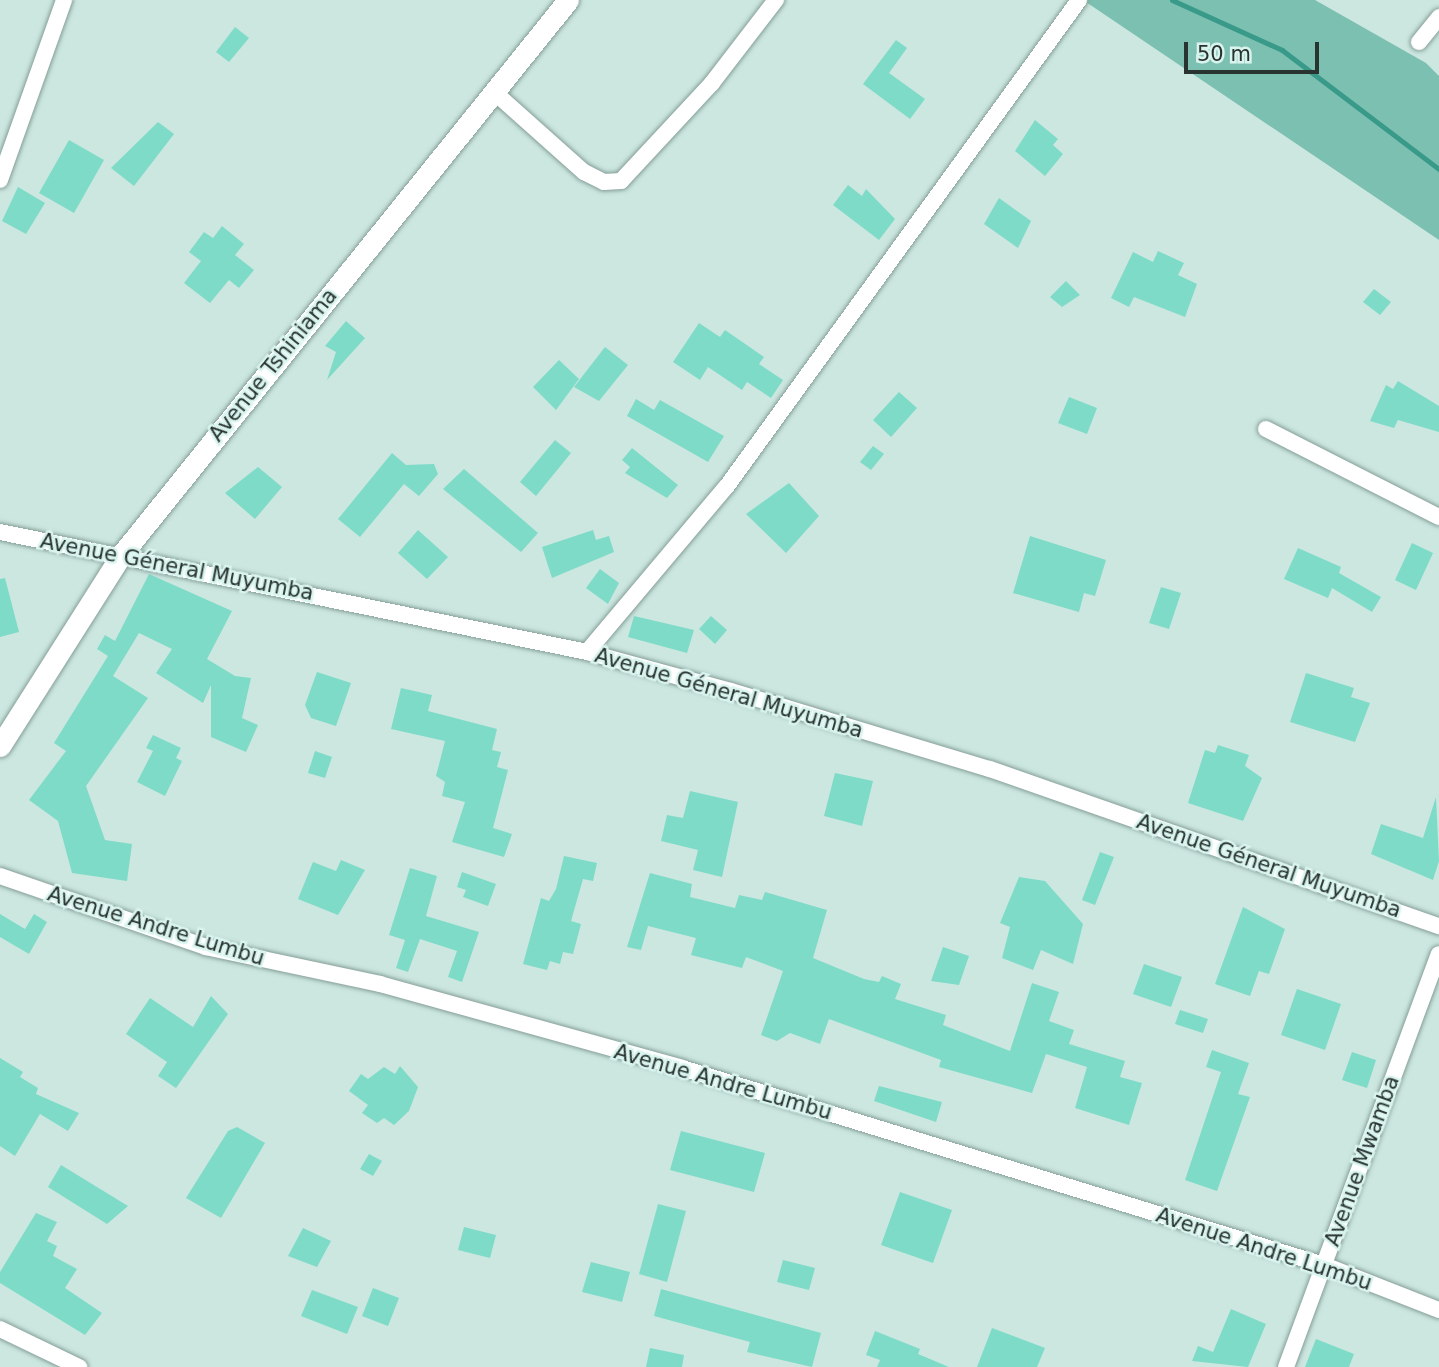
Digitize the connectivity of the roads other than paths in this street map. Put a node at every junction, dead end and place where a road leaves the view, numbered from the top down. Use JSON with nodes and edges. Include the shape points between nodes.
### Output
{"nodes":[{"id":1,"x":64,"y":0,"type":"edge"},
{"id":2,"x":568,"y":0,"type":"edge"},
{"id":3,"x":776,"y":0,"type":"edge"},
{"id":4,"x":1079,"y":0,"type":"edge"},
{"id":5,"x":1439,"y":17,"type":"edge"},
{"id":6,"x":1419,"y":42,"type":"dead end"},
{"id":7,"x":493,"y":91,"type":"junction"},
{"id":8,"x":0,"y":180,"type":"edge"},
{"id":9,"x":1266,"y":429,"type":"dead end"},
{"id":10,"x":1439,"y":517,"type":"edge"},
{"id":11,"x":0,"y":532,"type":"edge"},
{"id":12,"x":122,"y":554,"type":"junction"},
{"id":13,"x":587,"y":652,"type":"junction"},
{"id":14,"x":0,"y":746,"type":"edge"},
{"id":15,"x":0,"y":876,"type":"edge"},
{"id":16,"x":1439,"y":926,"type":"edge"},
{"id":17,"x":1439,"y":954,"type":"edge"},
{"id":18,"x":1324,"y":1265,"type":"junction"},
{"id":19,"x":1439,"y":1310,"type":"edge"},
{"id":20,"x":0,"y":1329,"type":"edge"},
{"id":21,"x":79,"y":1367,"type":"edge"},
{"id":22,"x":1286,"y":1367,"type":"edge"}],
"edges":[{"from":1,"to":8,"type":"street"},
{"from":2,"to":7,"type":"street","name":"Avenue Tshiniama"},
{"from":3,"to":7,"type":"street","via":[[712,83],[621,181],[604,182],[584,172]]},
{"from":4,"to":13,"type":"street","via":[[727,486]]},
{"from":5,"to":6,"type":"street"},
{"from":7,"to":12,"type":"street","name":"Avenue Tshiniama"},
{"from":9,"to":10,"type":"street"},
{"from":11,"to":12,"type":"street","name":"Avenue Géneral Muyumba"},
{"from":12,"to":13,"type":"street","name":"Avenue Géneral Muyumba"},
{"from":12,"to":14,"type":"street","name":"Avenue Tshiniama"},
{"from":13,"to":16,"type":"street","name":"Avenue Géneral Muyumba","via":[[990,769]]},
{"from":15,"to":18,"type":"street","name":"Avenue Andre Lumbu","via":[[206,947],[380,984],[670,1065]]},
{"from":17,"to":18,"type":"street","name":"Avenue Mwamba"},
{"from":18,"to":19,"type":"street","name":"Avenue Andre Lumbu"},
{"from":18,"to":22,"type":"street","name":"Avenue Mwamba"},
{"from":20,"to":21,"type":"street"}]}
